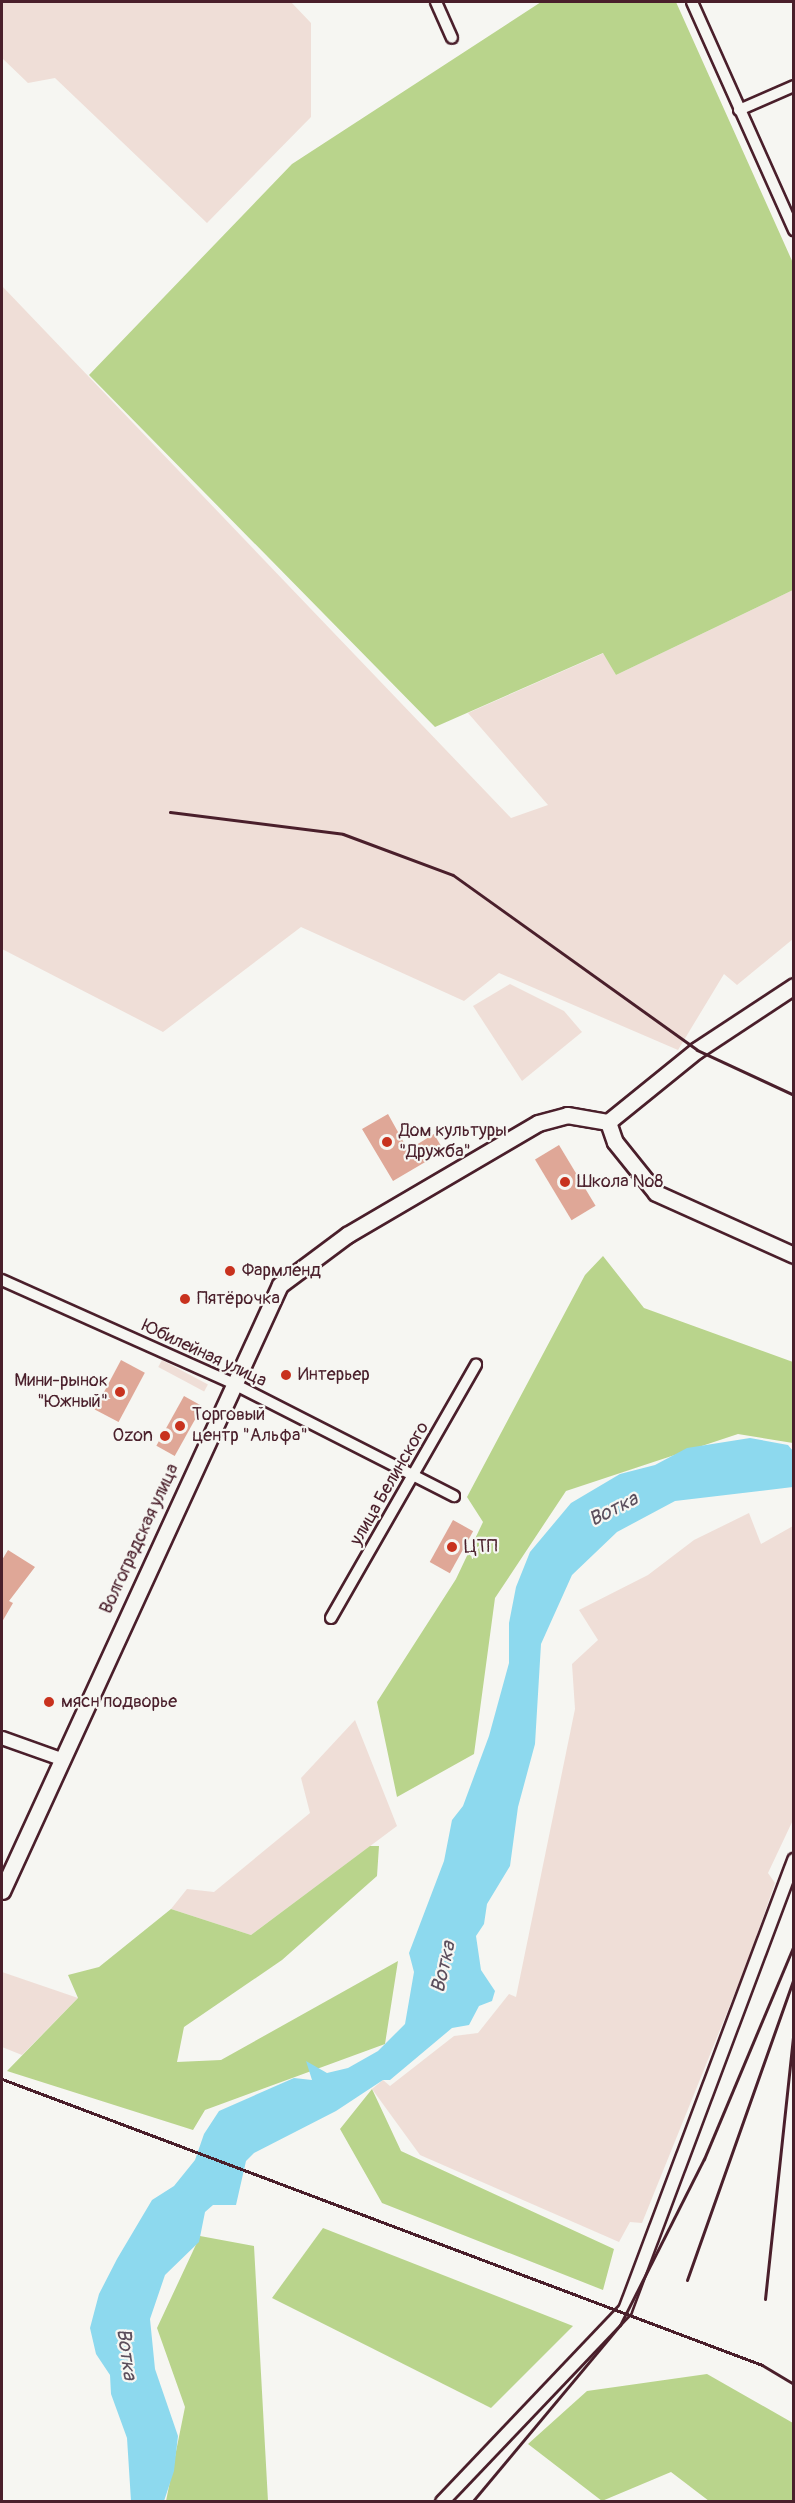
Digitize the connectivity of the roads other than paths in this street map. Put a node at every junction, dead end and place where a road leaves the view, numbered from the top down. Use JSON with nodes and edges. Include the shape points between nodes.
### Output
{"nodes":[{"id":1,"x":436,"y":2,"type":"edge"},
{"id":2,"x":692,"y":2,"type":"edge"},
{"id":3,"x":452,"y":38,"type":"dead end"},
{"id":4,"x":794,"y":86,"type":"edge"},
{"id":5,"x":739,"y":110,"type":"junction"},
{"id":6,"x":794,"y":230,"type":"edge"},
{"id":7,"x":794,"y":986,"type":"edge"},
{"id":8,"x":609,"y":1122,"type":"junction"},
{"id":9,"x":794,"y":1256,"type":"edge"},
{"id":10,"x":2,"y":1280,"type":"edge"},
{"id":11,"x":476,"y":1365,"type":"dead end"},
{"id":12,"x":234,"y":1384,"type":"junction"},
{"id":13,"x":415,"y":1476,"type":"junction"},
{"id":14,"x":454,"y":1496,"type":"dead end"},
{"id":15,"x":331,"y":1618,"type":"dead end"},
{"id":16,"x":2,"y":1738,"type":"edge"},
{"id":17,"x":61,"y":1759,"type":"junction"},
{"id":18,"x":794,"y":1860,"type":"edge"},
{"id":19,"x":2,"y":1891,"type":"edge"},
{"id":20,"x":442,"y":2502,"type":"edge"}],
"edges":[{"from":1,"to":3,"type":"street"},
{"from":2,"to":5,"type":"street"},
{"from":4,"to":5,"type":"street"},
{"from":5,"to":6,"type":"street"},
{"from":7,"to":8,"type":"main road","via":[[697,1050]]},
{"from":8,"to":9,"type":"main road","via":[[615,1142],[656,1193]]},
{"from":8,"to":12,"type":"main road","name":"Волгоградская улица","via":[[567,1115],[538,1123],[347,1234],[280,1285]]},
{"from":10,"to":12,"type":"street","name":"Юбилейная улица"},
{"from":11,"to":13,"type":"street","name":"улица Белинского"},
{"from":12,"to":13,"type":"street","name":"Юбилейная улица"},
{"from":12,"to":17,"type":"main road","name":"Волгоградская улица"},
{"from":13,"to":14,"type":"street","name":"Юбилейная улица"},
{"from":13,"to":15,"type":"street","name":"улица Белинского"},
{"from":16,"to":17,"type":"street"},
{"from":17,"to":19,"type":"main road","name":"Волгоградская улица"},
{"from":18,"to":20,"type":"street","via":[[625,2310]]}]}
